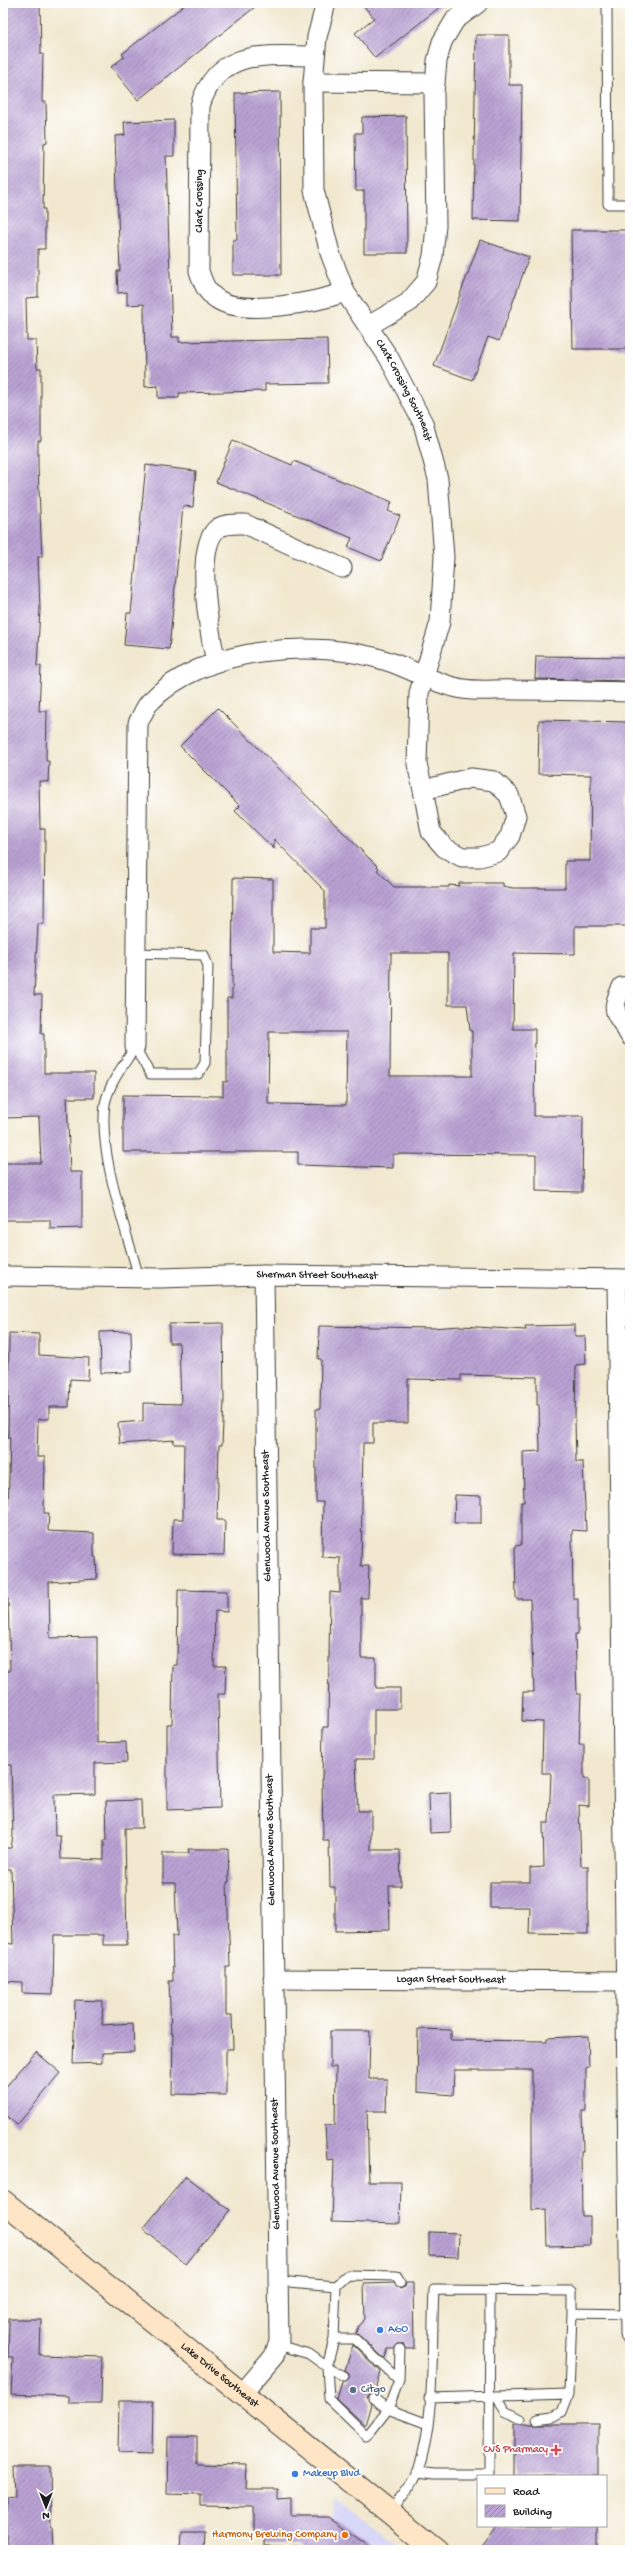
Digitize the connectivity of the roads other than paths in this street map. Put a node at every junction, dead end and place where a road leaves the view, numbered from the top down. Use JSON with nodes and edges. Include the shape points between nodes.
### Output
{"nodes":[{"id":1,"x":326,"y":3,"type":"edge"},
{"id":2,"x":478,"y":3,"type":"edge"},
{"id":3,"x":607,"y":3,"type":"edge"},
{"id":4,"x":315,"y":56,"type":"junction"},
{"id":5,"x":313,"y":82,"type":"junction"},
{"id":6,"x":435,"y":83,"type":"junction"},
{"id":7,"x":630,"y":204,"type":"edge"},
{"id":8,"x":345,"y":292,"type":"junction"},
{"id":9,"x":368,"y":326,"type":"junction"},
{"id":10,"x":342,"y":568,"type":"dead end"},
{"id":11,"x":216,"y":662,"type":"junction"},
{"id":12,"x":424,"y":677,"type":"junction"},
{"id":13,"x":630,"y":692,"type":"edge"},
{"id":14,"x":423,"y":790,"type":"junction"},
{"id":15,"x":135,"y":953,"type":"junction"},
{"id":16,"x":630,"y":986,"type":"edge"},
{"id":17,"x":630,"y":1036,"type":"edge"},
{"id":18,"x":134,"y":1047,"type":"junction"},
{"id":19,"x":264,"y":1274,"type":"junction"},
{"id":20,"x":3,"y":1276,"type":"edge"},
{"id":21,"x":140,"y":1278,"type":"junction"},
{"id":22,"x":624,"y":1279,"type":"edge"},
{"id":23,"x":273,"y":1979,"type":"junction"},
{"id":24,"x":628,"y":1981,"type":"edge"},
{"id":25,"x":3,"y":2201,"type":"edge"},
{"id":26,"x":278,"y":2281,"type":"junction"},
{"id":27,"x":400,"y":2283,"type":"dead end"},
{"id":28,"x":336,"y":2286,"type":"junction"},
{"id":29,"x":490,"y":2291,"type":"junction"},
{"id":30,"x":572,"y":2314,"type":"junction"},
{"id":31,"x":630,"y":2314,"type":"edge"},
{"id":32,"x":630,"y":2334,"type":"edge"},
{"id":33,"x":334,"y":2339,"type":"junction"},
{"id":34,"x":278,"y":2345,"type":"junction"},
{"id":35,"x":400,"y":2349,"type":"dead end"},
{"id":36,"x":327,"y":2367,"type":"junction"},
{"id":37,"x":344,"y":2376,"type":"dead end"},
{"id":38,"x":398,"y":2380,"type":"junction"},
{"id":39,"x":242,"y":2394,"type":"junction"},
{"id":40,"x":568,"y":2394,"type":"junction"},
{"id":41,"x":493,"y":2396,"type":"junction"},
{"id":42,"x":373,"y":2398,"type":"dead end"},
{"id":43,"x":429,"y":2398,"type":"junction"},
{"id":44,"x":388,"y":2409,"type":"junction"},
{"id":45,"x":520,"y":2419,"type":"dead end"},
{"id":46,"x":537,"y":2419,"type":"dead end"},
{"id":47,"x":428,"y":2424,"type":"junction"},
{"id":48,"x":418,"y":2472,"type":"junction"},
{"id":49,"x":390,"y":2511,"type":"junction"},
{"id":50,"x":436,"y":2550,"type":"edge"}],
"edges":[{"from":1,"to":4,"type":"street","name":"Clark Crossing Southeast"},
{"from":2,"to":6,"type":"street","via":[[455,20],[442,42]]},
{"from":3,"to":7,"type":"lane","via":[[608,204]]},
{"from":4,"to":5,"type":"street","name":"Clark Crossing Southeast"},
{"from":4,"to":8,"type":"street","name":"Clark Crossing","via":[[255,56],[234,62],[217,73],[206,88],[200,106],[199,271],[205,288],[217,299],[234,305],[290,306],[319,301]]},
{"from":5,"to":6,"type":"street"},
{"from":5,"to":8,"type":"street","name":"Clark Crossing Southeast","via":[[314,190],[330,253]]},
{"from":6,"to":9,"type":"street","via":[[434,256],[426,282],[408,303]]},
{"from":8,"to":9,"type":"street","name":"Clark Crossing Southeast"},
{"from":9,"to":12,"type":"street","name":"Clark Crossing Southeast","via":[[389,358],[423,423],[438,478],[444,557],[440,622]]},
{"from":10,"to":11,"type":"street","via":[[245,524],[229,524],[218,528],[210,540],[205,586]]},
{"from":11,"to":12,"type":"street","via":[[239,655],[273,650],[312,650],[348,653],[386,661]]},
{"from":11,"to":15,"type":"street","via":[[198,667],[174,681],[149,703],[138,723]]},
{"from":12,"to":13,"type":"street","via":[[463,689]]},
{"from":12,"to":14,"type":"street","name":"Clark Crossing Southeast","via":[[419,693],[418,764]]},
{"from":14,"to":14,"type":"street","name":"Clark Crossing Southeast","via":[[431,832],[445,848],[462,857],[480,857],[498,852],[510,836],[516,816],[512,802],[509,795],[494,781],[471,778]]},
{"from":15,"to":18,"type":"street"},
{"from":15,"to":18,"type":"lane","via":[[204,955],[208,966],[205,1063],[198,1074],[150,1074]]},
{"from":16,"to":17,"type":"street","via":[[622,987],[615,1002],[614,1013]]},
{"from":18,"to":21,"type":"lane","via":[[111,1087],[105,1104],[105,1137],[113,1185]]},
{"from":19,"to":21,"type":"street","name":"Sherman Street Southeast"},
{"from":19,"to":22,"type":"street","name":"Sherman Street Southeast"},
{"from":19,"to":23,"type":"street","name":"Glenwood Avenue Southeast"},
{"from":20,"to":21,"type":"street","name":"Sherman Street Southeast"},
{"from":22,"to":24,"type":"street"},
{"from":23,"to":24,"type":"street","name":"Logan Street Southeast"},
{"from":23,"to":26,"type":"street","name":"Glenwood Avenue Southeast"},
{"from":24,"to":31,"type":"street"},
{"from":25,"to":39,"type":"main road","name":"Lake Drive Southeast"},
{"from":26,"to":28,"type":"lane"},
{"from":26,"to":34,"type":"street","name":"Glenwood Avenue Southeast"},
{"from":27,"to":28,"type":"lane","via":[[397,2276],[348,2275]]},
{"from":28,"to":33,"type":"lane"},
{"from":29,"to":30,"type":"lane","via":[[572,2291]]},
{"from":29,"to":41,"type":"lane"},
{"from":29,"to":43,"type":"lane","via":[[434,2290]]},
{"from":30,"to":31,"type":"lane"},
{"from":30,"to":40,"type":"lane"},
{"from":31,"to":32,"type":"street"},
{"from":33,"to":36,"type":"lane"},
{"from":33,"to":38,"type":"lane","via":[[356,2339]]},
{"from":34,"to":36,"type":"lane","via":[[309,2354]]},
{"from":34,"to":39,"type":"street","name":"Glenwood Avenue Southeast","via":[[274,2356]]},
{"from":35,"to":38,"type":"lane"},
{"from":36,"to":37,"type":"lane"},
{"from":36,"to":44,"type":"lane","via":[[329,2399],[366,2436]]},
{"from":38,"to":44,"type":"lane"},
{"from":39,"to":49,"type":"main road","name":"Lake Drive Southeast"},
{"from":40,"to":41,"type":"lane"},
{"from":40,"to":46,"type":"lane","via":[[562,2412],[553,2417]]},
{"from":41,"to":43,"type":"lane"},
{"from":41,"to":45,"type":"lane","via":[[505,2410]]},
{"from":41,"to":48,"type":"lane","via":[[489,2474]]},
{"from":42,"to":44,"type":"lane"},
{"from":43,"to":47,"type":"lane"},
{"from":44,"to":47,"type":"lane"},
{"from":47,"to":48,"type":"lane"},
{"from":48,"to":49,"type":"lane"},
{"from":49,"to":50,"type":"main road","name":"Lake Drive Southeast"}]}
